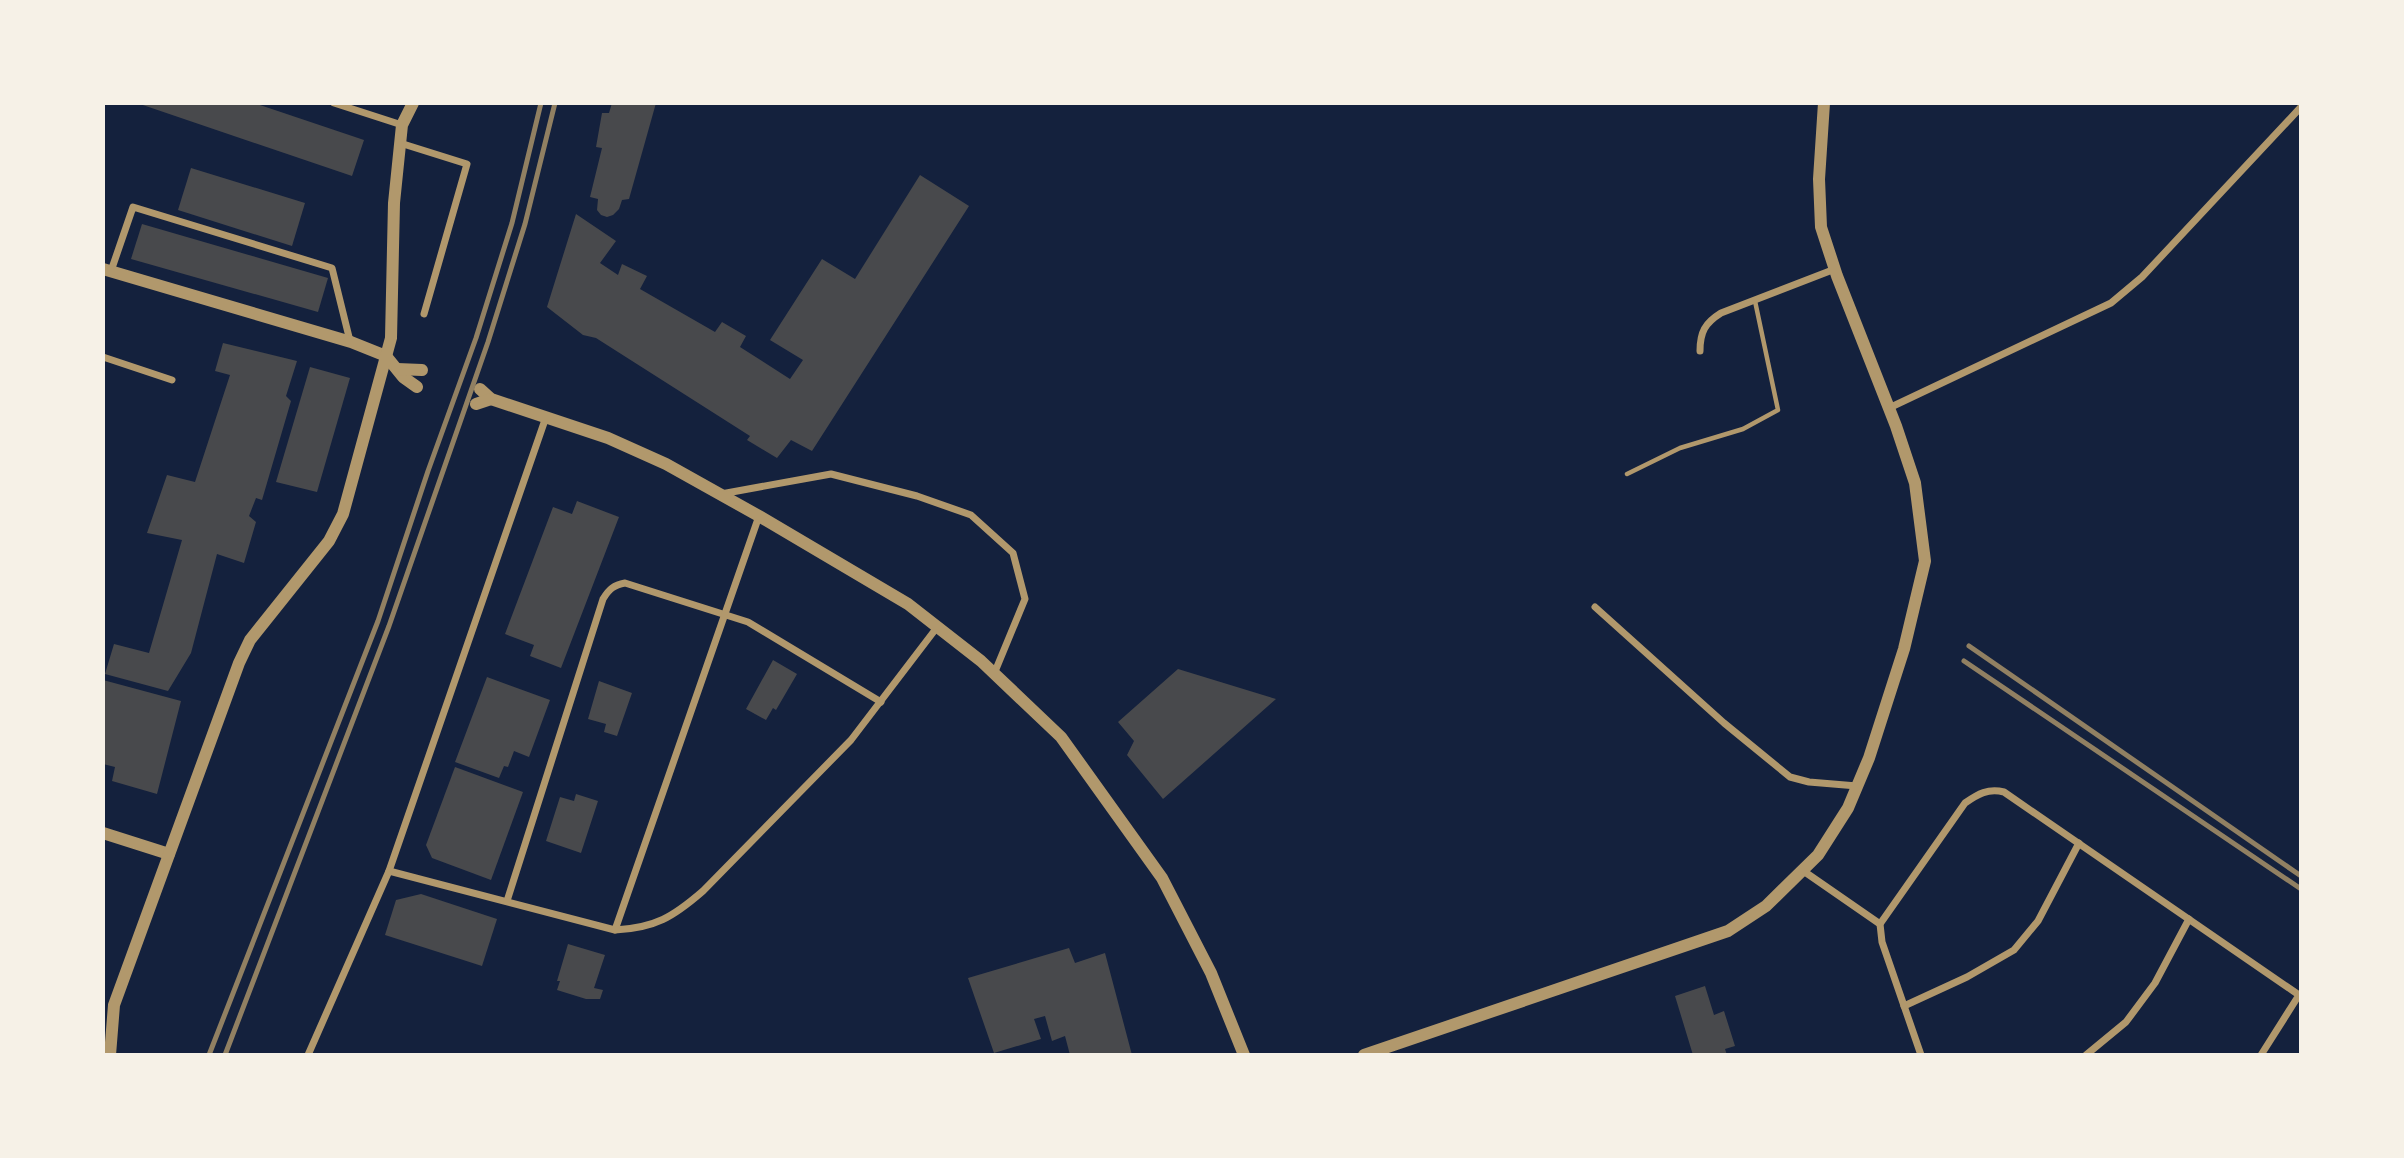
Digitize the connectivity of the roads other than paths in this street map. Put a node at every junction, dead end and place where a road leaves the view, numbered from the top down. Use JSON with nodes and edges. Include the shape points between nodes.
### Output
{"nodes":[{"id":1,"x":334,"y":103,"type":"edge"},
{"id":2,"x":413,"y":103,"type":"edge"},
{"id":3,"x":1824,"y":103,"type":"edge"},
{"id":4,"x":2301,"y":107,"type":"edge"},
{"id":5,"x":402,"y":125,"type":"junction"},
{"id":6,"x":400,"y":143,"type":"junction"},
{"id":7,"x":107,"y":270,"type":"edge"},
{"id":8,"x":1835,"y":270,"type":"junction"},
{"id":9,"x":1755,"y":300,"type":"junction"},
{"id":10,"x":424,"y":314,"type":"dead end"},
{"id":11,"x":351,"y":342,"type":"junction"},
{"id":12,"x":1700,"y":351,"type":"dead end"},
{"id":13,"x":386,"y":356,"type":"junction"},
{"id":14,"x":103,"y":357,"type":"edge"},
{"id":15,"x":397,"y":369,"type":"junction"},
{"id":16,"x":422,"y":370,"type":"dead end"},
{"id":17,"x":172,"y":380,"type":"dead end"},
{"id":18,"x":417,"y":387,"type":"dead end"},
{"id":19,"x":481,"y":389,"type":"dead end"},
{"id":20,"x":491,"y":399,"type":"junction"},
{"id":21,"x":476,"y":404,"type":"dead end"},
{"id":22,"x":1889,"y":408,"type":"junction"},
{"id":23,"x":546,"y":417,"type":"junction"},
{"id":24,"x":1627,"y":474,"type":"dead end"},
{"id":25,"x":721,"y":494,"type":"junction"},
{"id":26,"x":759,"y":516,"type":"junction"},
{"id":27,"x":1595,"y":607,"type":"dead end"},
{"id":28,"x":725,"y":615,"type":"junction"},
{"id":29,"x":938,"y":626,"type":"junction"},
{"id":30,"x":994,"y":674,"type":"junction"},
{"id":31,"x":881,"y":702,"type":"junction"},
{"id":32,"x":1857,"y":786,"type":"junction"},
{"id":33,"x":103,"y":833,"type":"edge"},
{"id":34,"x":2079,"y":843,"type":"junction"},
{"id":35,"x":169,"y":854,"type":"junction"},
{"id":36,"x":1802,"y":870,"type":"junction"},
{"id":37,"x":388,"y":871,"type":"junction"},
{"id":38,"x":507,"y":901,"type":"junction"},
{"id":39,"x":2189,"y":919,"type":"junction"},
{"id":40,"x":1880,"y":924,"type":"junction"},
{"id":41,"x":615,"y":930,"type":"junction"},
{"id":42,"x":1904,"y":1006,"type":"junction"},
{"id":43,"x":110,"y":1055,"type":"edge"},
{"id":44,"x":308,"y":1055,"type":"edge"},
{"id":45,"x":1244,"y":1055,"type":"edge"},
{"id":46,"x":1364,"y":1055,"type":"edge"},
{"id":47,"x":1922,"y":1055,"type":"edge"},
{"id":48,"x":2086,"y":1055,"type":"edge"},
{"id":49,"x":2261,"y":1055,"type":"edge"}],
"edges":[{"from":1,"to":5,"type":"street"},
{"from":2,"to":5,"type":"street"},
{"from":3,"to":8,"type":"street","via":[[1821,227]]},
{"from":4,"to":22,"type":"street","via":[[2142,277],[2111,303]]},
{"from":5,"to":6,"type":"street"},
{"from":6,"to":10,"type":"street","via":[[467,164]]},
{"from":6,"to":13,"type":"street","via":[[392,329]]},
{"from":7,"to":11,"type":"street"},
{"from":7,"to":11,"type":"street","via":[[133,207],[332,268]]},
{"from":8,"to":9,"type":"street"},
{"from":8,"to":22,"type":"street"},
{"from":9,"to":12,"type":"street","via":[[1713,318],[1702,331]]},
{"from":9,"to":24,"type":"lane","via":[[1778,410],[1743,429],[1680,448]]},
{"from":11,"to":13,"type":"street"},
{"from":13,"to":15,"type":"street"},
{"from":13,"to":35,"type":"street","via":[[344,514],[321,552],[250,640]]},
{"from":14,"to":17,"type":"street"},
{"from":15,"to":16,"type":"street"},
{"from":15,"to":18,"type":"street"},
{"from":19,"to":20,"type":"street"},
{"from":20,"to":21,"type":"street"},
{"from":20,"to":23,"type":"street"},
{"from":22,"to":32,"type":"street","via":[[1915,483],[1925,561],[1904,649]]},
{"from":23,"to":25,"type":"street","via":[[608,438]]},
{"from":23,"to":37,"type":"street"},
{"from":25,"to":26,"type":"street"},
{"from":25,"to":30,"type":"street","via":[[831,474],[971,515],[1013,553],[1025,599]]},
{"from":26,"to":28,"type":"street"},
{"from":26,"to":29,"type":"street"},
{"from":27,"to":32,"type":"street","via":[[1790,777]]},
{"from":28,"to":31,"type":"street","via":[[765,631]]},
{"from":28,"to":38,"type":"street","via":[[625,583],[608,590]]},
{"from":28,"to":41,"type":"street"},
{"from":29,"to":30,"type":"street"},
{"from":29,"to":31,"type":"street"},
{"from":30,"to":45,"type":"street","via":[[1061,737],[1162,878],[1211,972]]},
{"from":31,"to":41,"type":"street","via":[[831,762],[688,904],[650,926]]},
{"from":32,"to":36,"type":"street","via":[[1818,855]]},
{"from":33,"to":35,"type":"street"},
{"from":34,"to":39,"type":"street"},
{"from":34,"to":40,"type":"street","via":[[2004,792],[1993,789],[1978,794],[1965,803]]},
{"from":34,"to":42,"type":"street","via":[[2038,921],[2014,950]]},
{"from":35,"to":43,"type":"street","via":[[114,1005]]},
{"from":36,"to":40,"type":"street"},
{"from":36,"to":46,"type":"street","via":[[1766,906],[1728,931]]},
{"from":37,"to":38,"type":"street"},
{"from":37,"to":44,"type":"street"},
{"from":38,"to":41,"type":"street"},
{"from":39,"to":48,"type":"street","via":[[2155,983],[2126,1022]]},
{"from":39,"to":49,"type":"street","via":[[2299,995]]},
{"from":40,"to":42,"type":"street"},
{"from":42,"to":47,"type":"street"}]}
